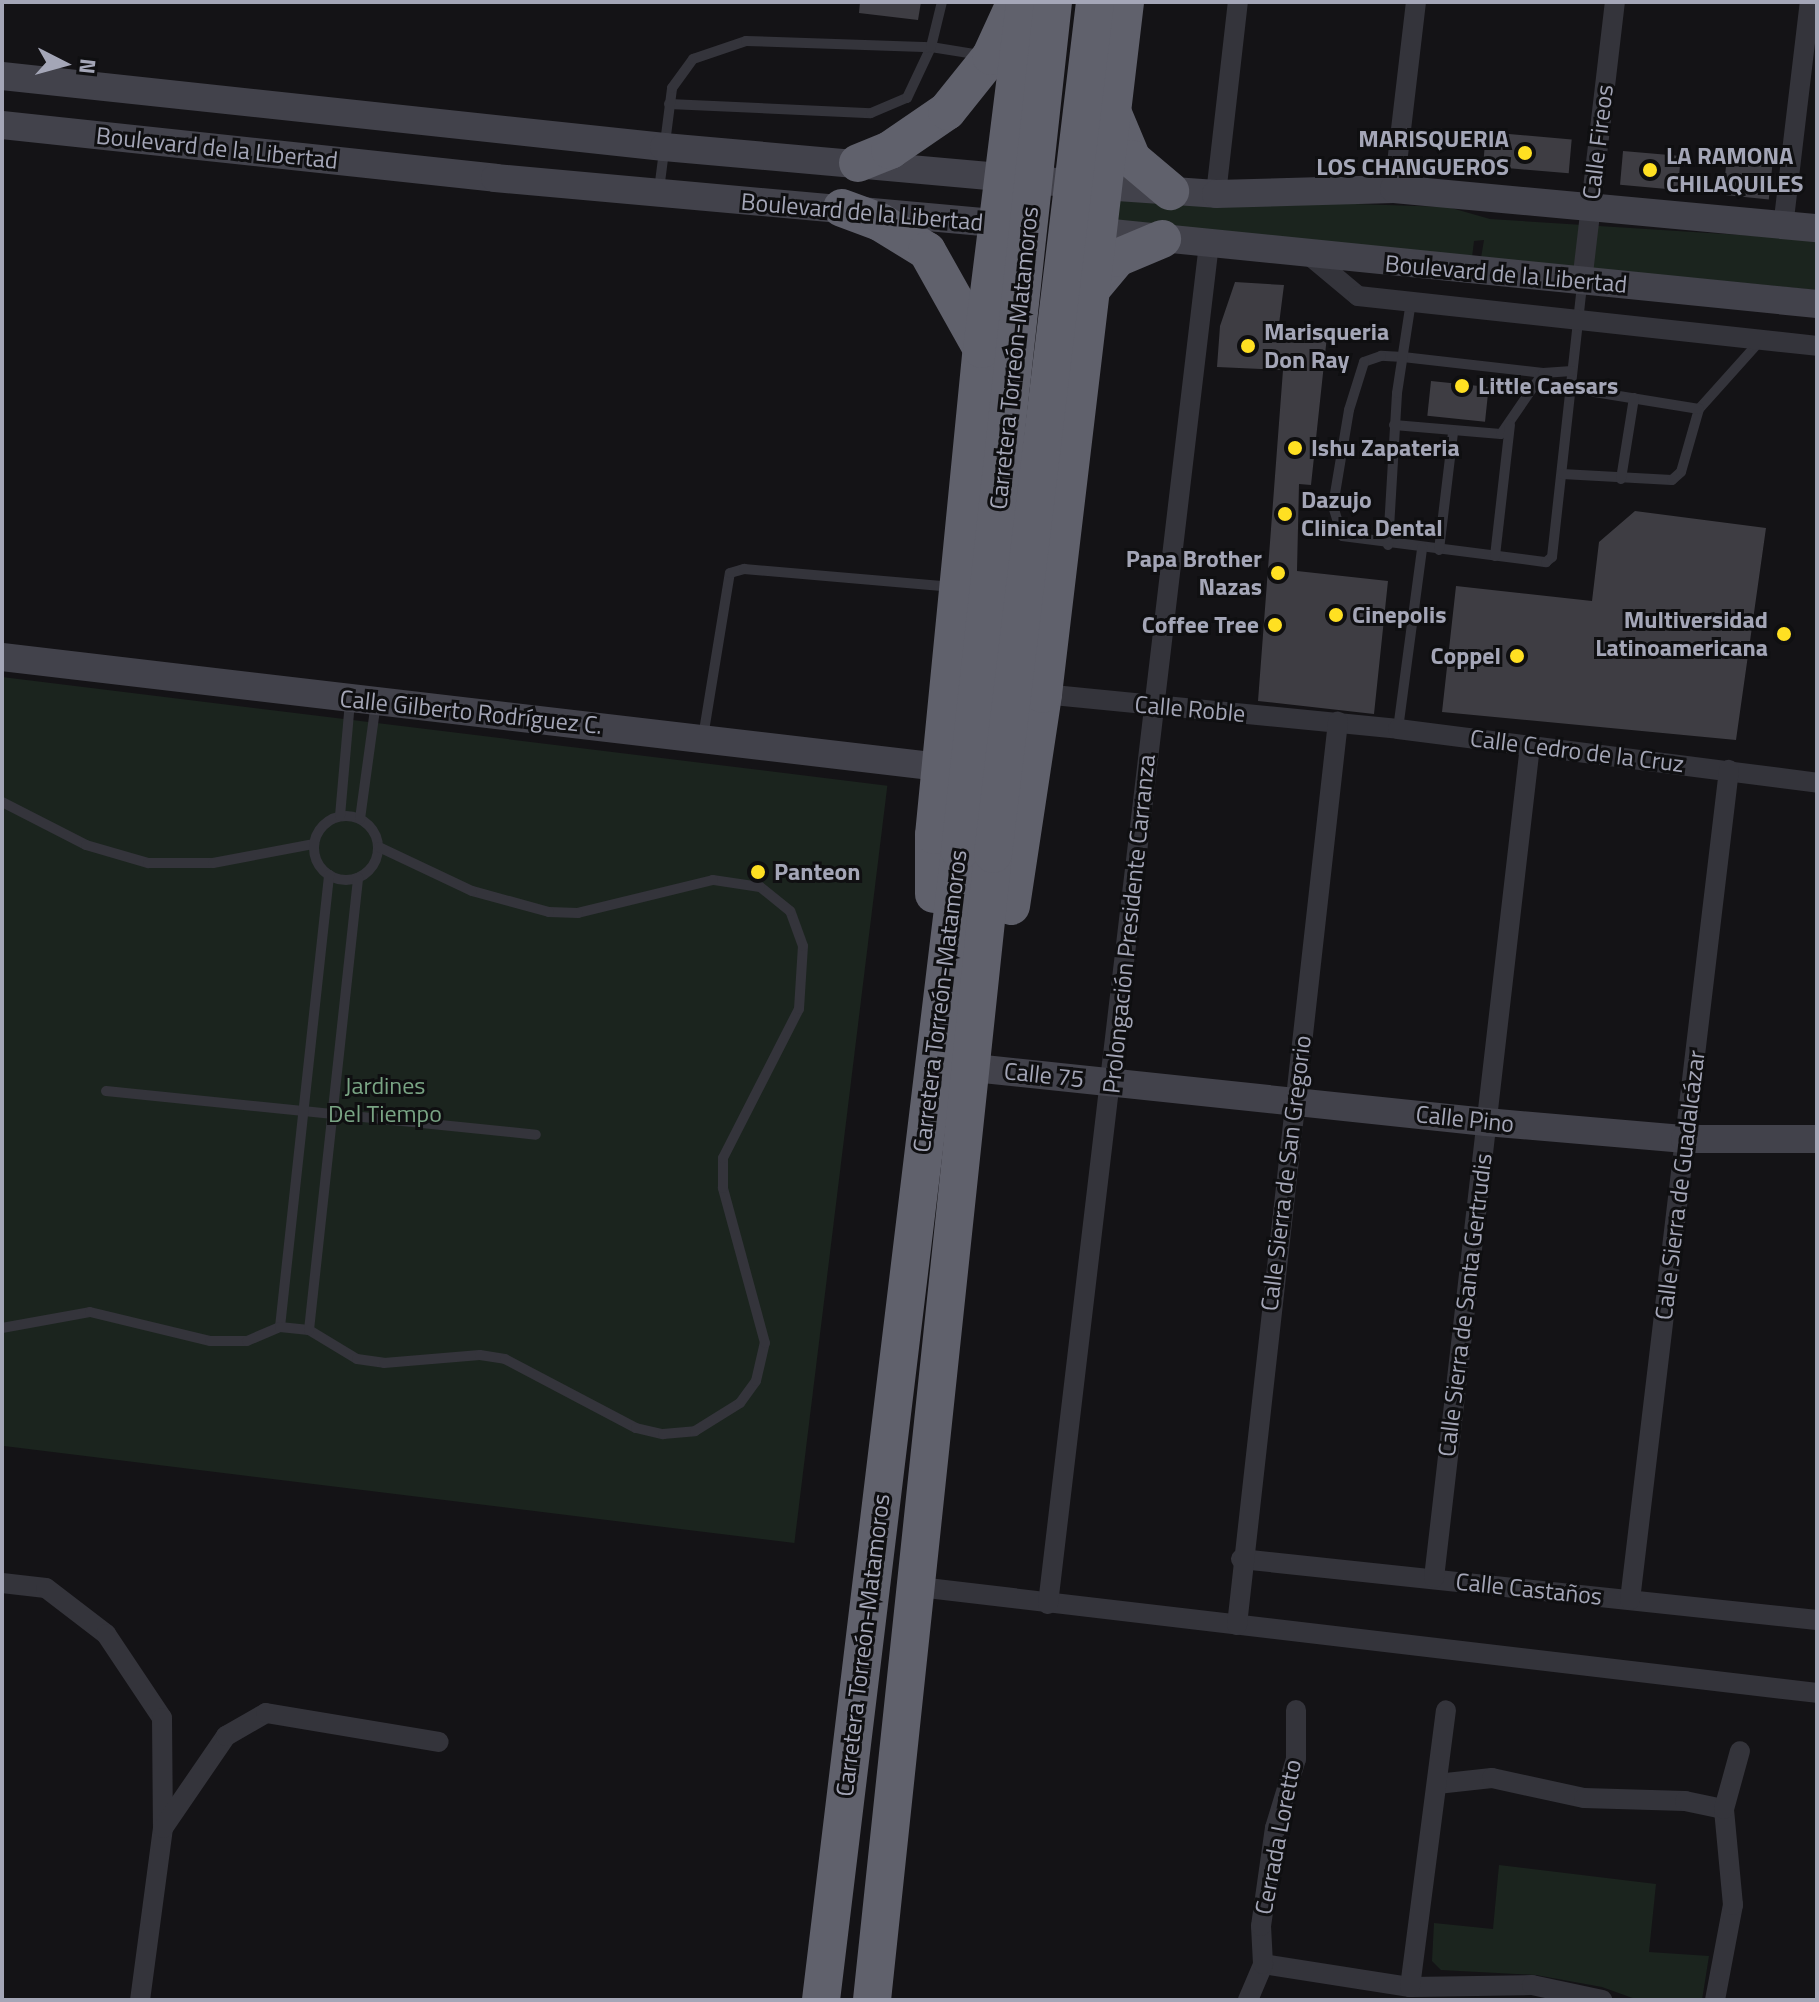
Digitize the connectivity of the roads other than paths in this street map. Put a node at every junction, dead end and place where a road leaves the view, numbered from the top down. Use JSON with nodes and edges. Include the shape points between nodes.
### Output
{"nodes":[{"id":1,"x":942,"y":2,"type":"edge"},
{"id":2,"x":1016,"y":2,"type":"edge"},
{"id":3,"x":1025,"y":2,"type":"edge"},
{"id":4,"x":1053,"y":2,"type":"edge"},
{"id":5,"x":1095,"y":2,"type":"edge"},
{"id":6,"x":1125,"y":2,"type":"edge"},
{"id":7,"x":1238,"y":2,"type":"edge"},
{"id":8,"x":1416,"y":2,"type":"edge"},
{"id":9,"x":1615,"y":2,"type":"edge"},
{"id":10,"x":1810,"y":2,"type":"edge"},
{"id":11,"x":931,"y":47,"type":"junction"},
{"id":12,"x":1004,"y":64,"type":"junction"},
{"id":13,"x":2,"y":76,"type":"edge"},
{"id":14,"x":669,"y":104,"type":"junction"},
{"id":15,"x":1114,"y":105,"type":"junction"},
{"id":16,"x":2,"y":125,"type":"edge"},
{"id":17,"x":664,"y":147,"type":"junction"},
{"id":18,"x":858,"y":163,"type":"junction"},
{"id":19,"x":1003,"y":176,"type":"junction"},
{"id":20,"x":1103,"y":186,"type":"junction"},
{"id":21,"x":1394,"y":189,"type":"junction"},
{"id":22,"x":1170,"y":191,"type":"junction"},
{"id":23,"x":658,"y":193,"type":"junction"},
{"id":24,"x":1216,"y":194,"type":"junction"},
{"id":25,"x":842,"y":208,"type":"junction"},
{"id":26,"x":1590,"y":209,"type":"junction"},
{"id":27,"x":997,"y":224,"type":"junction"},
{"id":28,"x":1783,"y":227,"type":"junction"},
{"id":29,"x":1817,"y":228,"type":"edge"},
{"id":30,"x":1099,"y":231,"type":"junction"},
{"id":31,"x":1162,"y":239,"type":"junction"},
{"id":32,"x":1209,"y":244,"type":"junction"},
{"id":33,"x":1309,"y":255,"type":"junction"},
{"id":34,"x":1582,"y":282,"type":"junction"},
{"id":35,"x":1092,"y":298,"type":"junction"},
{"id":36,"x":1411,"y":302,"type":"junction"},
{"id":37,"x":1817,"y":304,"type":"edge"},
{"id":38,"x":1578,"y":318,"type":"junction"},
{"id":39,"x":983,"y":337,"type":"junction"},
{"id":40,"x":1761,"y":340,"type":"junction"},
{"id":41,"x":1817,"y":346,"type":"edge"},
{"id":42,"x":1403,"y":357,"type":"junction"},
{"id":43,"x":1572,"y":371,"type":"junction"},
{"id":44,"x":1543,"y":373,"type":"junction"},
{"id":45,"x":1570,"y":388,"type":"junction"},
{"id":46,"x":1634,"y":398,"type":"junction"},
{"id":47,"x":1699,"y":409,"type":"junction"},
{"id":48,"x":1394,"y":425,"type":"junction"},
{"id":49,"x":1510,"y":425,"type":"junction"},
{"id":50,"x":1453,"y":432,"type":"junction"},
{"id":51,"x":1562,"y":474,"type":"junction"},
{"id":52,"x":1621,"y":479,"type":"junction"},
{"id":53,"x":1388,"y":545,"type":"junction"},
{"id":54,"x":1422,"y":548,"type":"junction"},
{"id":55,"x":1439,"y":550,"type":"junction"},
{"id":56,"x":1495,"y":556,"type":"junction"},
{"id":57,"x":959,"y":588,"type":"junction"},
{"id":58,"x":2,"y":657,"type":"edge"},
{"id":59,"x":1043,"y":694,"type":"junction"},
{"id":60,"x":363,"y":700,"type":"junction"},
{"id":61,"x":1152,"y":706,"type":"junction"},
{"id":62,"x":1338,"y":722,"type":"junction"},
{"id":63,"x":1398,"y":729,"type":"junction"},
{"id":64,"x":702,"y":739,"type":"junction"},
{"id":65,"x":1530,"y":746,"type":"junction"},
{"id":66,"x":940,"y":767,"type":"junction"},
{"id":67,"x":1729,"y":770,"type":"junction"},
{"id":68,"x":1817,"y":783,"type":"edge"},
{"id":69,"x":2,"y":802,"type":"edge"},
{"id":70,"x":340,"y":816,"type":"junction"},
{"id":71,"x":360,"y":819,"type":"junction"},
{"id":72,"x":314,"y":844,"type":"junction"},
{"id":73,"x":379,"y":847,"type":"junction"},
{"id":74,"x":976,"y":852,"type":"junction"},
{"id":75,"x":329,"y":875,"type":"junction"},
{"id":76,"x":358,"y":878,"type":"junction"},
{"id":77,"x":944,"y":972,"type":"junction"},
{"id":78,"x":980,"y":1017,"type":"junction"},
{"id":79,"x":974,"y":1068,"type":"junction"},
{"id":80,"x":1113,"y":1082,"type":"junction"},
{"id":81,"x":106,"y":1091,"type":"dead end"},
{"id":82,"x":1294,"y":1102,"type":"junction"},
{"id":83,"x":304,"y":1112,"type":"junction"},
{"id":84,"x":333,"y":1115,"type":"junction"},
{"id":85,"x":1486,"y":1122,"type":"junction"},
{"id":86,"x":536,"y":1135,"type":"dead end"},
{"id":87,"x":1685,"y":1139,"type":"junction"},
{"id":88,"x":1817,"y":1139,"type":"edge"},
{"id":89,"x":280,"y":1327,"type":"junction"},
{"id":90,"x":2,"y":1328,"type":"edge"},
{"id":91,"x":309,"y":1330,"type":"junction"},
{"id":92,"x":1241,"y":1559,"type":"junction"},
{"id":93,"x":1434,"y":1578,"type":"junction"},
{"id":94,"x":2,"y":1583,"type":"edge"},
{"id":95,"x":919,"y":1587,"type":"junction"},
{"id":96,"x":1630,"y":1600,"type":"junction"},
{"id":97,"x":1048,"y":1604,"type":"junction"},
{"id":98,"x":1817,"y":1620,"type":"edge"},
{"id":99,"x":1237,"y":1625,"type":"junction"},
{"id":100,"x":1817,"y":1693,"type":"edge"},
{"id":101,"x":1296,"y":1710,"type":"dead end"},
{"id":102,"x":1446,"y":1710,"type":"dead end"},
{"id":103,"x":439,"y":1742,"type":"dead end"},
{"id":104,"x":1740,"y":1751,"type":"dead end"},
{"id":105,"x":1437,"y":1784,"type":"junction"},
{"id":106,"x":1724,"y":1809,"type":"junction"},
{"id":107,"x":163,"y":1828,"type":"junction"},
{"id":108,"x":1263,"y":1964,"type":"junction"},
{"id":109,"x":1410,"y":1987,"type":"junction"},
{"id":110,"x":1554,"y":1994,"type":"edge"},
{"id":111,"x":140,"y":2000,"type":"edge"},
{"id":112,"x":821,"y":2000,"type":"edge"},
{"id":113,"x":872,"y":2000,"type":"edge"},
{"id":114,"x":1248,"y":2000,"type":"edge"},
{"id":115,"x":1602,"y":2000,"type":"edge"},
{"id":116,"x":1715,"y":2000,"type":"edge"}],
"edges":[{"from":1,"to":11,"type":"lane"},
{"from":2,"to":12,"type":"highway"},
{"from":3,"to":12,"type":"highway"},
{"from":4,"to":74,"type":"highway","name":"Carretera Torreón-Matamoros","bridge":true},
{"from":5,"to":74,"type":"highway","bridge":true},
{"from":6,"to":15,"type":"highway"},
{"from":7,"to":24,"type":"street"},
{"from":8,"to":21,"type":"street"},
{"from":9,"to":26,"type":"street","name":"Calle Fireos"},
{"from":10,"to":28,"type":"street"},
{"from":11,"to":12,"type":"lane"},
{"from":11,"to":14,"type":"lane","via":[[746,41],[693,59],[677,77]]},
{"from":11,"to":14,"type":"lane","via":[[907,98],[871,113]]},
{"from":12,"to":15,"type":"highway","via":[[1026,85],[1059,104]]},
{"from":12,"to":18,"type":"highway","via":[[910,139]]},
{"from":12,"to":19,"type":"highway"},
{"from":13,"to":17,"type":"street","name":"Boulevard de la Libertad"},
{"from":14,"to":17,"type":"lane"},
{"from":15,"to":20,"type":"highway"},
{"from":15,"to":22,"type":"highway","via":[[1132,159]]},
{"from":16,"to":23,"type":"street","name":"Boulevard de la Libertad"},
{"from":17,"to":18,"type":"street","name":"Boulevard de la Libertad"},
{"from":17,"to":23,"type":"lane"},
{"from":18,"to":19,"type":"street","name":"Boulevard de la Libertad"},
{"from":19,"to":20,"type":"street","name":"Boulevard de la Libertad"},
{"from":19,"to":27,"type":"highway"},
{"from":20,"to":22,"type":"street","name":"Boulevard de la Libertad"},
{"from":20,"to":30,"type":"highway"},
{"from":21,"to":24,"type":"street","name":"Boulevard de la Libertad"},
{"from":21,"to":26,"type":"street","name":"Boulevard de la Libertad"},
{"from":22,"to":24,"type":"street","name":"Boulevard de la Libertad"},
{"from":23,"to":25,"type":"street","name":"Boulevard de la Libertad"},
{"from":25,"to":27,"type":"street","name":"Boulevard de la Libertad"},
{"from":25,"to":39,"type":"highway","via":[[880,222],[927,251]]},
{"from":26,"to":28,"type":"street","name":"Boulevard de la Libertad"},
{"from":26,"to":34,"type":"street","name":"Calle Fireos"},
{"from":27,"to":30,"type":"street","name":"Boulevard de la Libertad"},
{"from":27,"to":39,"type":"highway"},
{"from":28,"to":29,"type":"street","name":"Boulevard de la Libertad"},
{"from":30,"to":31,"type":"street","name":"Boulevard de la Libertad"},
{"from":30,"to":35,"type":"highway"},
{"from":31,"to":32,"type":"street","name":"Boulevard de la Libertad"},
{"from":31,"to":35,"type":"highway","via":[[1117,258]]},
{"from":32,"to":33,"type":"street","name":"Boulevard de la Libertad"},
{"from":32,"to":61,"type":"street","name":"Prolongación Presidente Carranza"},
{"from":33,"to":34,"type":"street","name":"Boulevard de la Libertad"},
{"from":33,"to":36,"type":"street","via":[[1358,296]]},
{"from":34,"to":37,"type":"street","name":"Boulevard de la Libertad"},
{"from":34,"to":38,"type":"lane"},
{"from":35,"to":39,"type":"highway","via":[[1044,298],[1012,306]]},
{"from":35,"to":59,"type":"highway"},
{"from":36,"to":38,"type":"street"},
{"from":36,"to":42,"type":"lane"},
{"from":38,"to":40,"type":"street"},
{"from":38,"to":43,"type":"lane"},
{"from":39,"to":57,"type":"highway"},
{"from":40,"to":41,"type":"street"},
{"from":40,"to":47,"type":"lane"},
{"from":42,"to":44,"type":"lane"},
{"from":42,"to":48,"type":"lane"},
{"from":42,"to":53,"type":"lane","via":[[1364,362],[1349,410],[1333,506],[1342,536]]},
{"from":43,"to":44,"type":"lane"},
{"from":43,"to":45,"type":"lane"},
{"from":44,"to":49,"type":"lane"},
{"from":45,"to":46,"type":"lane"},
{"from":45,"to":51,"type":"lane"},
{"from":46,"to":47,"type":"lane"},
{"from":46,"to":52,"type":"lane"},
{"from":47,"to":52,"type":"lane","via":[[1677,477],[1666,482]]},
{"from":48,"to":50,"type":"lane"},
{"from":48,"to":53,"type":"lane"},
{"from":49,"to":50,"type":"lane","via":[[1501,434],[1488,436]]},
{"from":49,"to":56,"type":"lane"},
{"from":50,"to":55,"type":"lane"},
{"from":51,"to":52,"type":"lane"},
{"from":51,"to":56,"type":"lane","via":[[1552,557],[1546,562]]},
{"from":53,"to":54,"type":"lane"},
{"from":54,"to":55,"type":"lane"},
{"from":54,"to":63,"type":"lane"},
{"from":55,"to":56,"type":"lane"},
{"from":57,"to":64,"type":"lane","via":[[744,569],[730,573]]},
{"from":57,"to":66,"type":"highway"},
{"from":58,"to":60,"type":"street","name":"Calle Gilberto Rodríguez C."},
{"from":59,"to":61,"type":"street","name":"Calle Roble"},
{"from":59,"to":78,"type":"highway","via":[[1013,898]]},
{"from":60,"to":64,"type":"street","name":"Calle Gilberto Rodríguez C."},
{"from":60,"to":70,"type":"lane"},
{"from":60,"to":71,"type":"lane"},
{"from":61,"to":62,"type":"street","name":"Calle Roble"},
{"from":61,"to":80,"type":"street","name":"Prolongación Presidente Carranza"},
{"from":62,"to":63,"type":"street","name":"Calle Cedro de la Cruz"},
{"from":62,"to":82,"type":"street","name":"Calle Sierra de San Gregorio"},
{"from":63,"to":65,"type":"street","name":"Calle Cedro de la Cruz"},
{"from":64,"to":66,"type":"street","name":"Calle Gilberto Rodríguez C."},
{"from":65,"to":67,"type":"street","name":"Calle Cedro de la Cruz"},
{"from":65,"to":85,"type":"street","name":"Calle Sierra de Santa Gertrudis"},
{"from":66,"to":77,"type":"highway","via":[[932,874]]},
{"from":67,"to":68,"type":"street","name":"Calle Cedro de la Cruz"},
{"from":67,"to":87,"type":"street","name":"Calle Sierra de Guadalcázar"},
{"from":69,"to":72,"type":"lane","via":[[86,845],[148,863],[213,863]]},
{"from":70,"to":71,"type":"lane"},
{"from":70,"to":72,"type":"lane","via":[[320,829]]},
{"from":71,"to":73,"type":"lane","via":[[370,825]]},
{"from":72,"to":75,"type":"lane","via":[[317,862]]},
{"from":73,"to":76,"type":"lane","via":[[373,866]]},
{"from":73,"to":91,"type":"lane","via":[[472,891],[549,912],[578,913],[713,880],[760,887],[790,911],[803,946],[799,1009],[723,1158],[723,1188],[763,1323],[763,1362],[740,1403],[719,1420],[695,1431],[663,1434],[636,1428],[505,1359],[480,1355],[384,1363],[357,1359]]},
{"from":74,"to":77,"type":"highway","name":"Carretera Torreón-Matamoros"},
{"from":74,"to":78,"type":"highway"},
{"from":75,"to":76,"type":"lane"},
{"from":75,"to":83,"type":"lane"},
{"from":76,"to":84,"type":"lane"},
{"from":77,"to":112,"type":"highway","name":"Carretera Torreón-Matamoros"},
{"from":78,"to":79,"type":"highway"},
{"from":79,"to":80,"type":"street","name":"Calle 75"},
{"from":79,"to":95,"type":"highway"},
{"from":80,"to":82,"type":"street","name":"Calle Pino"},
{"from":80,"to":97,"type":"street","name":"Prolongación Presidente Carranza"},
{"from":81,"to":83,"type":"lane"},
{"from":82,"to":85,"type":"street","name":"Calle Pino"},
{"from":82,"to":92,"type":"street","name":"Calle Sierra de San Gregorio"},
{"from":83,"to":84,"type":"lane"},
{"from":83,"to":89,"type":"lane"},
{"from":84,"to":86,"type":"lane"},
{"from":84,"to":91,"type":"lane"},
{"from":85,"to":87,"type":"street","name":"Calle Pino"},
{"from":85,"to":93,"type":"street","name":"Calle Sierra de Santa Gertrudis"},
{"from":87,"to":88,"type":"street","name":"Calle Pino"},
{"from":87,"to":96,"type":"street","name":"Calle Sierra de Guadalcázar"},
{"from":89,"to":90,"type":"lane","via":[[247,1341],[210,1341],[90,1312]]},
{"from":89,"to":91,"type":"lane"},
{"from":92,"to":93,"type":"street","name":"Calle Castaños"},
{"from":92,"to":99,"type":"street","name":"Calle Sierra de San Gregorio"},
{"from":93,"to":96,"type":"street","name":"Calle Castaños"},
{"from":94,"to":107,"type":"street","via":[[46,1588],[106,1634],[162,1718]]},
{"from":95,"to":97,"type":"street"},
{"from":95,"to":113,"type":"highway"},
{"from":96,"to":98,"type":"street","name":"Calle Castaños"},
{"from":97,"to":99,"type":"street"},
{"from":99,"to":100,"type":"street"},
{"from":101,"to":108,"type":"street","name":"Cerrada Loretto","via":[[1296,1759],[1275,1828],[1262,1912]]},
{"from":102,"to":105,"type":"street"},
{"from":103,"to":107,"type":"street","via":[[266,1713],[226,1736]]},
{"from":104,"to":106,"type":"street"},
{"from":105,"to":106,"type":"street","via":[[1492,1778],[1584,1798],[1685,1801]]},
{"from":105,"to":109,"type":"street"},
{"from":106,"to":116,"type":"street","via":[[1733,1905]]},
{"from":107,"to":111,"type":"street"},
{"from":108,"to":109,"type":"street"},
{"from":108,"to":114,"type":"street","name":"Cerrada Loretto"},
{"from":109,"to":110,"type":"street"},
{"from":110,"to":115,"type":"street"}]}
